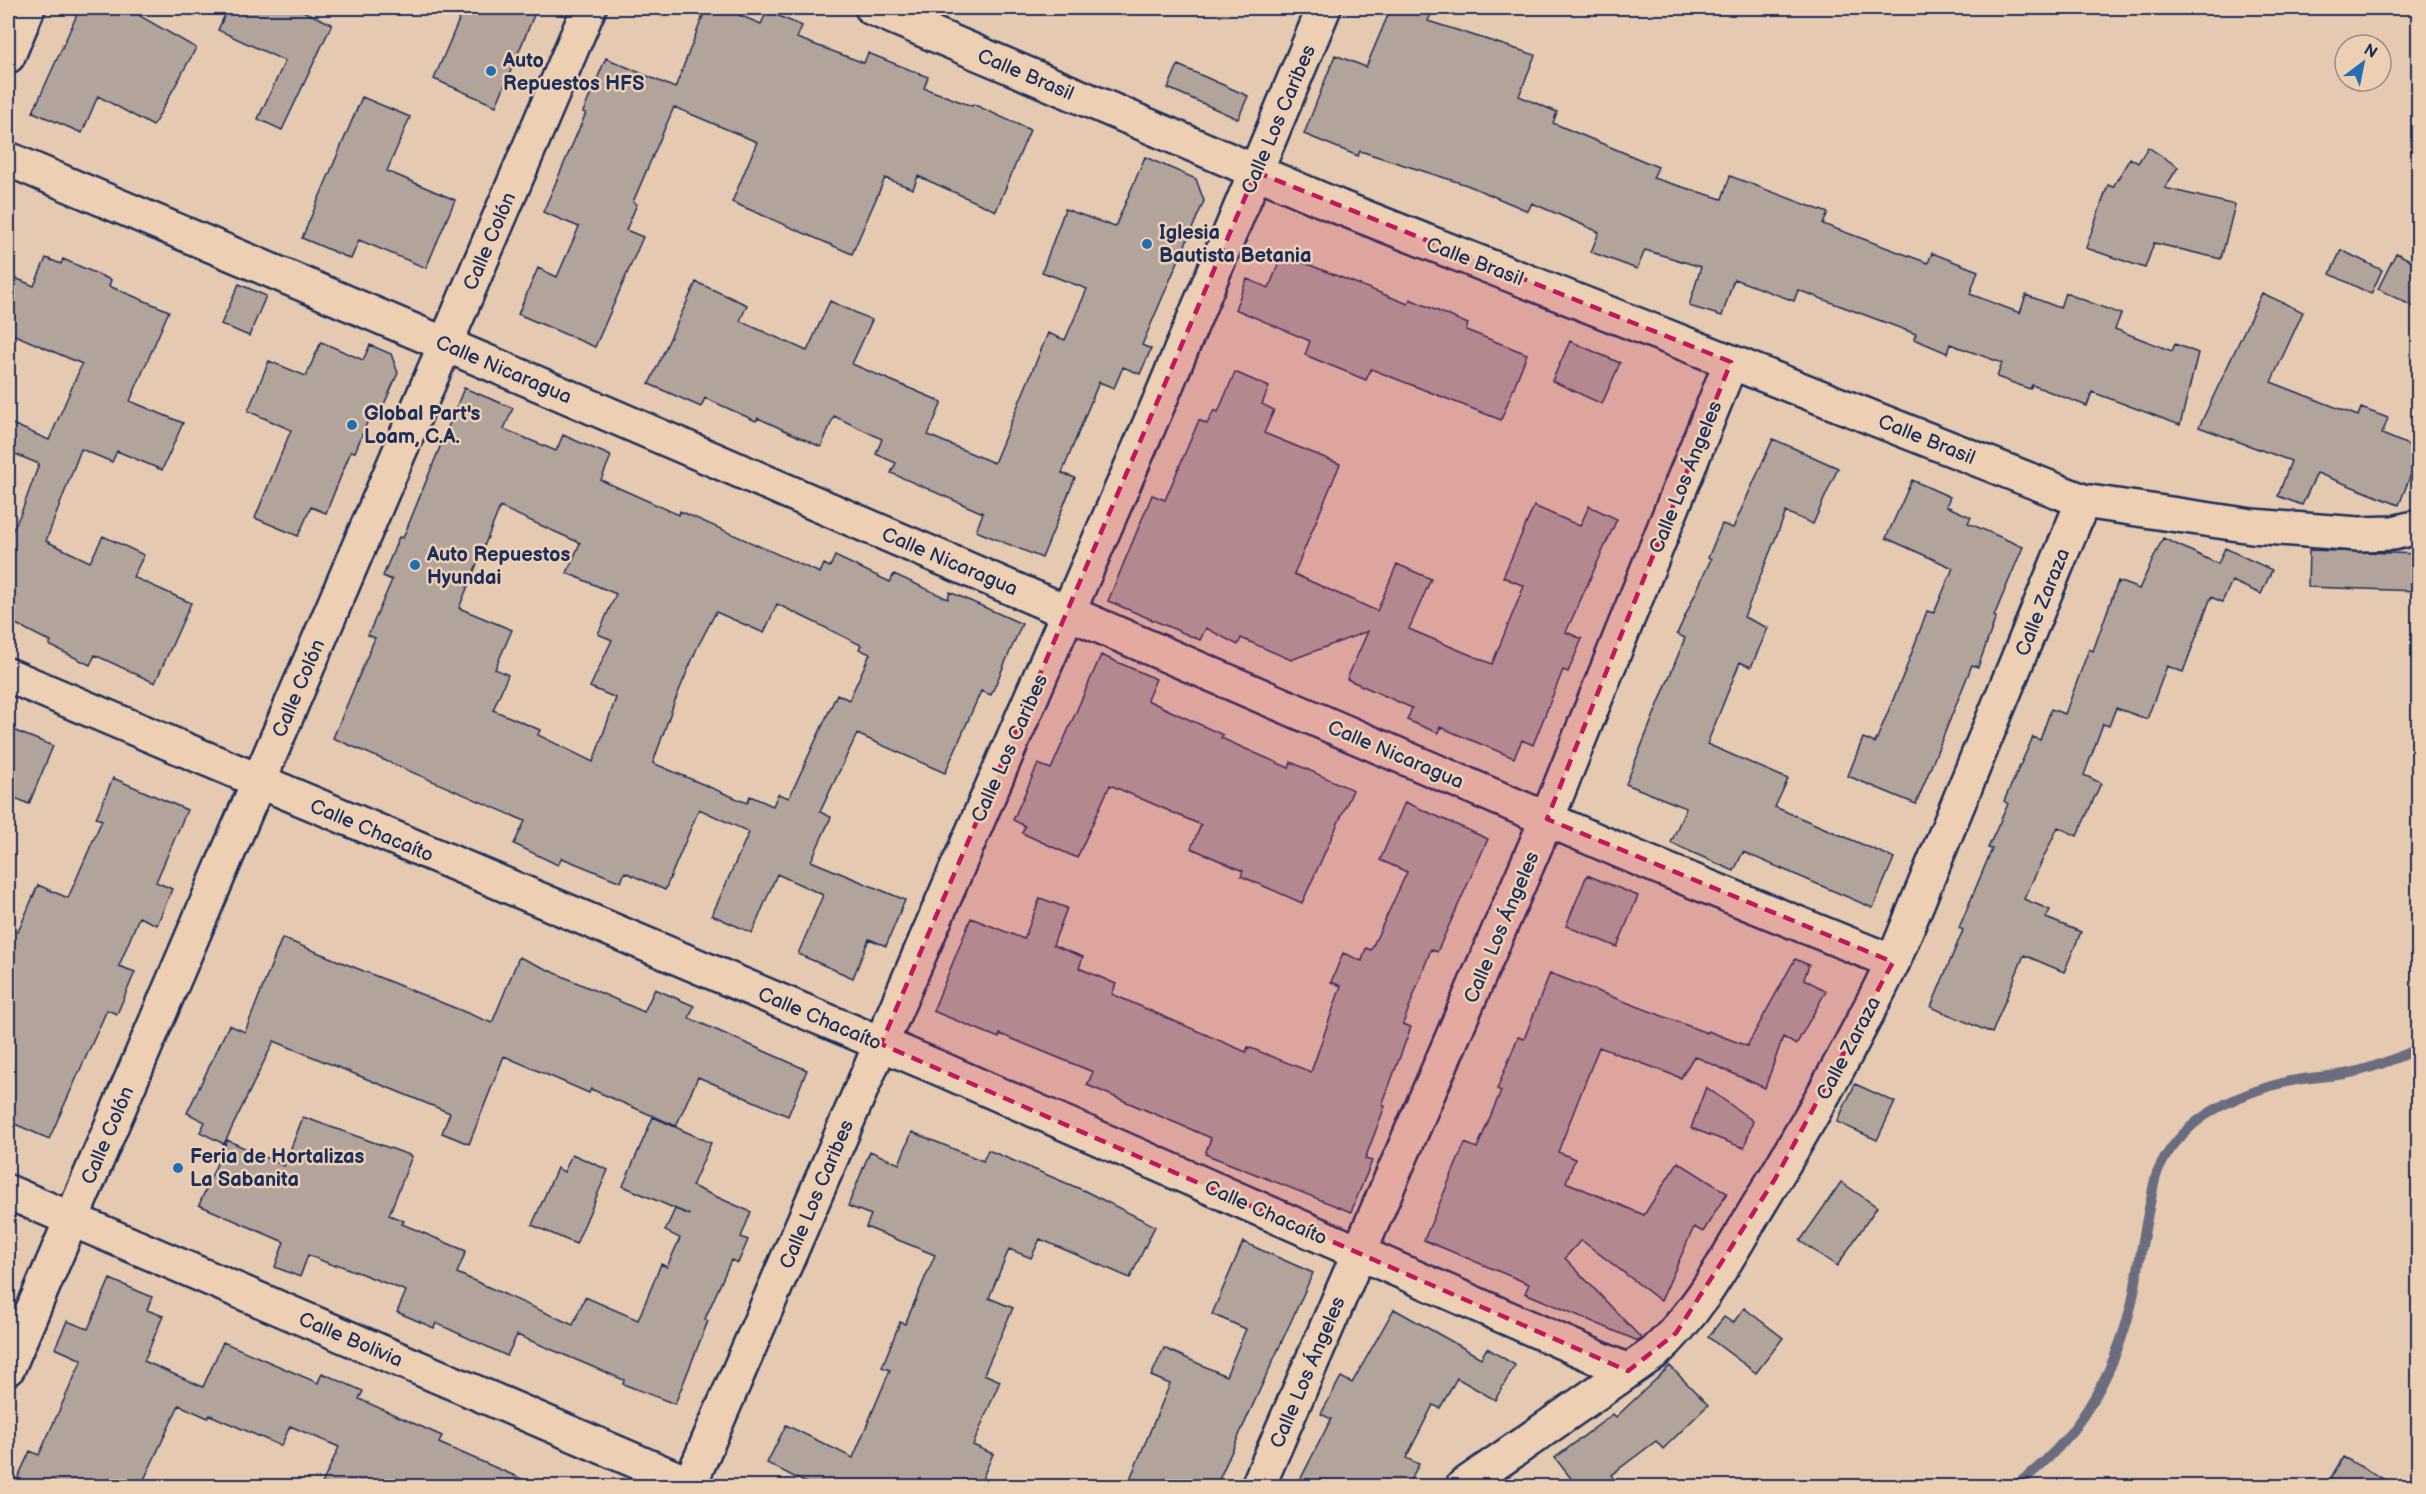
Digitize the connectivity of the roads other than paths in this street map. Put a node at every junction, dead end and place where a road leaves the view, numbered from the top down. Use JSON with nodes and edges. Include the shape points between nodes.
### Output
{"nodes":[{"id":1,"x":28,"y":8,"type":"edge"},
{"id":2,"x":589,"y":8,"type":"edge"},
{"id":3,"x":872,"y":8,"type":"edge"},
{"id":4,"x":1324,"y":8,"type":"edge"},
{"id":5,"x":8,"y":56,"type":"edge"},
{"id":6,"x":8,"y":159,"type":"edge"},
{"id":7,"x":1256,"y":172,"type":"junction"},
{"id":8,"x":446,"y":344,"type":"junction"},
{"id":9,"x":1731,"y":362,"type":"junction"},
{"id":10,"x":2083,"y":501,"type":"junction"},
{"id":11,"x":2418,"y":527,"type":"edge"},
{"id":12,"x":1068,"y":612,"type":"junction"},
{"id":13,"x":8,"y":675,"type":"edge"},
{"id":14,"x":258,"y":782,"type":"junction"},
{"id":15,"x":1547,"y":819,"type":"junction"},
{"id":16,"x":1893,"y":962,"type":"junction"},
{"id":17,"x":881,"y":1044,"type":"junction"},
{"id":18,"x":8,"y":1192,"type":"edge"},
{"id":19,"x":71,"y":1219,"type":"junction"},
{"id":20,"x":1359,"y":1253,"type":"junction"},
{"id":21,"x":8,"y":1368,"type":"edge"},
{"id":22,"x":1628,"y":1371,"type":"junction"},
{"id":23,"x":691,"y":1486,"type":"edge"},
{"id":24,"x":1258,"y":1486,"type":"edge"},
{"id":25,"x":1463,"y":1486,"type":"edge"}],
"edges":[{"from":1,"to":5,"type":"street"},
{"from":2,"to":8,"type":"street","name":"Calle Colón"},
{"from":3,"to":7,"type":"street","name":"Calle Brasil"},
{"from":4,"to":7,"type":"street","name":"Calle Los Caribes"},
{"from":6,"to":8,"type":"street","name":"Calle Nicaragua"},
{"from":7,"to":9,"type":"street","name":"Calle Brasil"},
{"from":7,"to":12,"type":"street","name":"Calle Los Caribes"},
{"from":8,"to":12,"type":"street","name":"Calle Nicaragua"},
{"from":8,"to":14,"type":"street","name":"Calle Colón"},
{"from":9,"to":10,"type":"street","name":"Calle Brasil"},
{"from":9,"to":15,"type":"street","name":"Calle Los Ángeles"},
{"from":10,"to":11,"type":"street","name":"Calle Brasil","via":[[2252,526],[2348,533]]},
{"from":10,"to":16,"type":"street","name":"Calle Zaraza"},
{"from":12,"to":15,"type":"street","name":"Calle Nicaragua"},
{"from":12,"to":17,"type":"street","name":"Calle Los Caribes"},
{"from":13,"to":14,"type":"street","name":"Calle Chacaíto"},
{"from":14,"to":17,"type":"street","name":"Calle Chacaíto"},
{"from":14,"to":19,"type":"street","name":"Calle Colón"},
{"from":15,"to":16,"type":"street","name":"Calle Nicaragua"},
{"from":15,"to":20,"type":"street","name":"Calle Los Ángeles"},
{"from":16,"to":22,"type":"street","name":"Calle Zaraza","via":[[1856,1036],[1710,1287],[1676,1334]]},
{"from":17,"to":20,"type":"street","name":"Calle Chacaíto"},
{"from":17,"to":23,"type":"street","name":"Calle Los Caribes"},
{"from":18,"to":19,"type":"street","name":"Calle Bolivia"},
{"from":19,"to":21,"type":"street","name":"Calle Colón"},
{"from":19,"to":23,"type":"street","name":"Calle Bolivia"},
{"from":20,"to":22,"type":"street","name":"Calle Chacaíto"},
{"from":20,"to":24,"type":"street","name":"Calle Los Ángeles"},
{"from":22,"to":25,"type":"street","name":"Calle Zaraza"}]}
